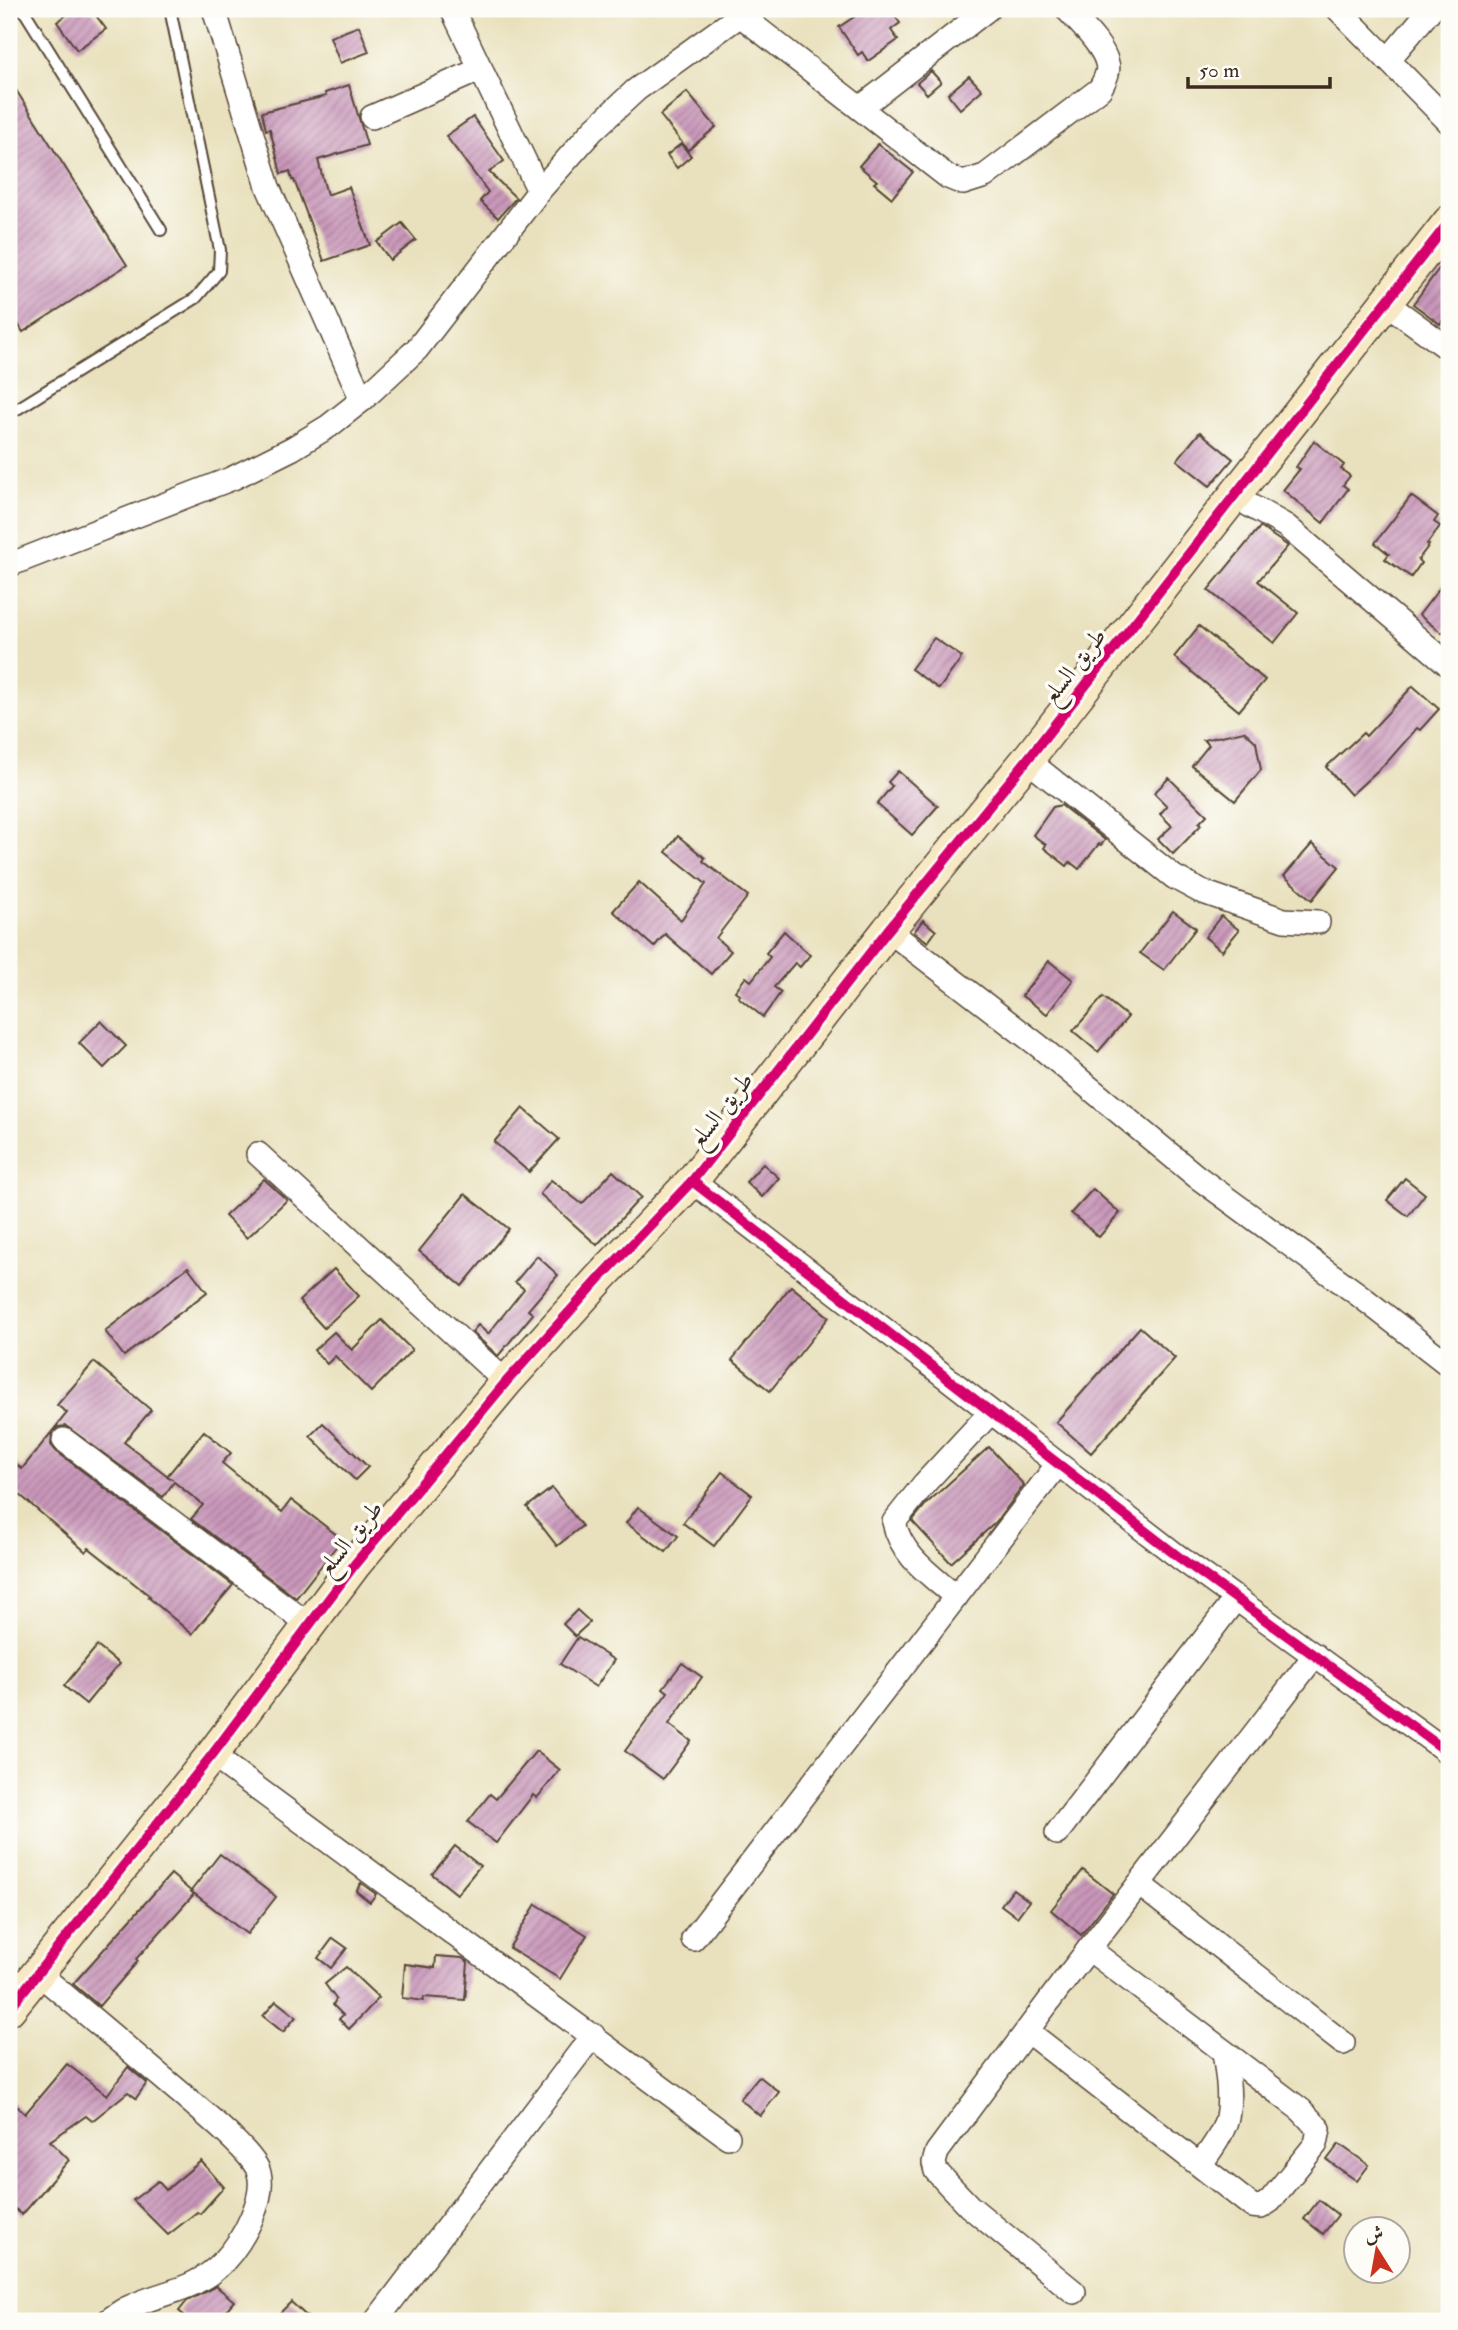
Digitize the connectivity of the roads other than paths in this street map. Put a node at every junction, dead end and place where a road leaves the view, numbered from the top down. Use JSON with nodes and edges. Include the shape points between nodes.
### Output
{"nodes":[{"id":1,"x":23,"y":9,"type":"edge"},
{"id":2,"x":170,"y":9,"type":"edge"},
{"id":3,"x":214,"y":9,"type":"edge"},
{"id":4,"x":452,"y":9,"type":"edge"},
{"id":5,"x":988,"y":9,"type":"edge"},
{"id":6,"x":1068,"y":9,"type":"edge"},
{"id":7,"x":1338,"y":9,"type":"edge"},
{"id":8,"x":1431,"y":9,"type":"edge"},
{"id":9,"x":745,"y":12,"type":"edge"},
{"id":10,"x":1388,"y":60,"type":"junction"},
{"id":11,"x":481,"y":69,"type":"junction"},
{"id":12,"x":860,"y":108,"type":"junction"},
{"id":13,"x":372,"y":117,"type":"dead end"},
{"id":14,"x":1449,"y":122,"type":"edge"},
{"id":15,"x":539,"y":191,"type":"junction"},
{"id":16,"x":1449,"y":222,"type":"edge"},
{"id":17,"x":160,"y":230,"type":"dead end"},
{"id":18,"x":1387,"y":303,"type":"junction"},
{"id":19,"x":1449,"y":349,"type":"edge"},
{"id":20,"x":362,"y":400,"type":"junction"},
{"id":21,"x":9,"y":414,"type":"edge"},
{"id":22,"x":1235,"y":497,"type":"junction"},
{"id":23,"x":9,"y":565,"type":"edge"},
{"id":24,"x":1449,"y":665,"type":"edge"},
{"id":25,"x":1027,"y":761,"type":"junction"},
{"id":26,"x":1318,"y":922,"type":"dead end"},
{"id":27,"x":888,"y":930,"type":"junction"},
{"id":28,"x":258,"y":1154,"type":"dead end"},
{"id":29,"x":692,"y":1181,"type":"junction"},
{"id":30,"x":1449,"y":1366,"type":"edge"},
{"id":31,"x":506,"y":1382,"type":"junction"},
{"id":32,"x":990,"y":1413,"type":"junction"},
{"id":33,"x":64,"y":1440,"type":"dead end"},
{"id":34,"x":1058,"y":1464,"type":"junction"},
{"id":35,"x":956,"y":1597,"type":"junction"},
{"id":36,"x":1236,"y":1598,"type":"junction"},
{"id":37,"x":309,"y":1625,"type":"junction"},
{"id":38,"x":1315,"y":1656,"type":"junction"},
{"id":39,"x":1449,"y":1753,"type":"edge"},
{"id":40,"x":212,"y":1755,"type":"junction"},
{"id":41,"x":1057,"y":1833,"type":"dead end"},
{"id":42,"x":1139,"y":1884,"type":"junction"},
{"id":43,"x":693,"y":1939,"type":"dead end"},
{"id":44,"x":1089,"y":1949,"type":"junction"},
{"id":45,"x":37,"y":1972,"type":"junction"},
{"id":46,"x":9,"y":2008,"type":"edge"},
{"id":47,"x":1027,"y":2031,"type":"junction"},
{"id":48,"x":593,"y":2035,"type":"junction"},
{"id":49,"x":1343,"y":2043,"type":"dead end"},
{"id":50,"x":1224,"y":2052,"type":"junction"},
{"id":51,"x":728,"y":2137,"type":"dead end"},
{"id":52,"x":1200,"y":2165,"type":"junction"},
{"id":53,"x":1074,"y":2292,"type":"dead end"},
{"id":54,"x":108,"y":2321,"type":"edge"},
{"id":55,"x":376,"y":2321,"type":"edge"}],
"edges":[{"from":1,"to":17,"type":"lane"},
{"from":2,"to":21,"type":"lane","via":[[220,250],[219,271],[196,298]]},
{"from":3,"to":20,"type":"street","via":[[268,187]]},
{"from":4,"to":11,"type":"street"},
{"from":5,"to":12,"type":"street"},
{"from":6,"to":12,"type":"street","via":[[1102,51],[1107,76],[1100,89],[985,176],[955,181]]},
{"from":7,"to":10,"type":"street"},
{"from":8,"to":10,"type":"street"},
{"from":9,"to":12,"type":"street"},
{"from":9,"to":15,"type":"street","via":[[636,90]]},
{"from":10,"to":14,"type":"street"},
{"from":11,"to":13,"type":"street"},
{"from":11,"to":15,"type":"street"},
{"from":15,"to":20,"type":"street","via":[[417,349]]},
{"from":16,"to":18,"type":"street","name":"طريق السلع"},
{"from":18,"to":19,"type":"street"},
{"from":18,"to":22,"type":"street","name":"طريق السلع"},
{"from":20,"to":23,"type":"street","via":[[330,426],[233,478]]},
{"from":22,"to":24,"type":"street","via":[[1286,526]]},
{"from":22,"to":25,"type":"street","name":"طريق السلع"},
{"from":25,"to":26,"type":"street","via":[[1174,877],[1283,920]]},
{"from":25,"to":27,"type":"street","name":"طريق السلع"},
{"from":27,"to":29,"type":"street","name":"طريق السلع"},
{"from":27,"to":30,"type":"street","via":[[1039,1046],[1196,1176]]},
{"from":28,"to":31,"type":"street"},
{"from":29,"to":31,"type":"street","name":"طريق السلع"},
{"from":29,"to":32,"type":"street"},
{"from":31,"to":37,"type":"street","name":"طريق السلع"},
{"from":32,"to":34,"type":"street"},
{"from":32,"to":35,"type":"street","via":[[894,1522],[908,1554]]},
{"from":33,"to":37,"type":"street"},
{"from":34,"to":35,"type":"street"},
{"from":34,"to":36,"type":"street"},
{"from":35,"to":43,"type":"street"},
{"from":36,"to":38,"type":"street"},
{"from":36,"to":41,"type":"street"},
{"from":37,"to":40,"type":"street","name":"طريق السلع"},
{"from":38,"to":39,"type":"street"},
{"from":38,"to":42,"type":"street"},
{"from":40,"to":45,"type":"street","name":"طريق السلع"},
{"from":40,"to":48,"type":"street"},
{"from":42,"to":44,"type":"street"},
{"from":42,"to":49,"type":"street"},
{"from":44,"to":47,"type":"street"},
{"from":44,"to":50,"type":"street"},
{"from":45,"to":46,"type":"street","name":"طريق السلع"},
{"from":45,"to":54,"type":"street","via":[[214,2122],[258,2170],[259,2187],[246,2231],[224,2260],[199,2282],[129,2307]]},
{"from":47,"to":52,"type":"street"},
{"from":47,"to":53,"type":"street","via":[[937,2152],[934,2163],[936,2171],[970,2206]]},
{"from":48,"to":51,"type":"street"},
{"from":48,"to":55,"type":"street"},
{"from":50,"to":52,"type":"street","via":[[1227,2118]]},
{"from":50,"to":52,"type":"street","via":[[1301,2110],[1319,2129],[1316,2144],[1261,2207],[1252,2206]]}]}
